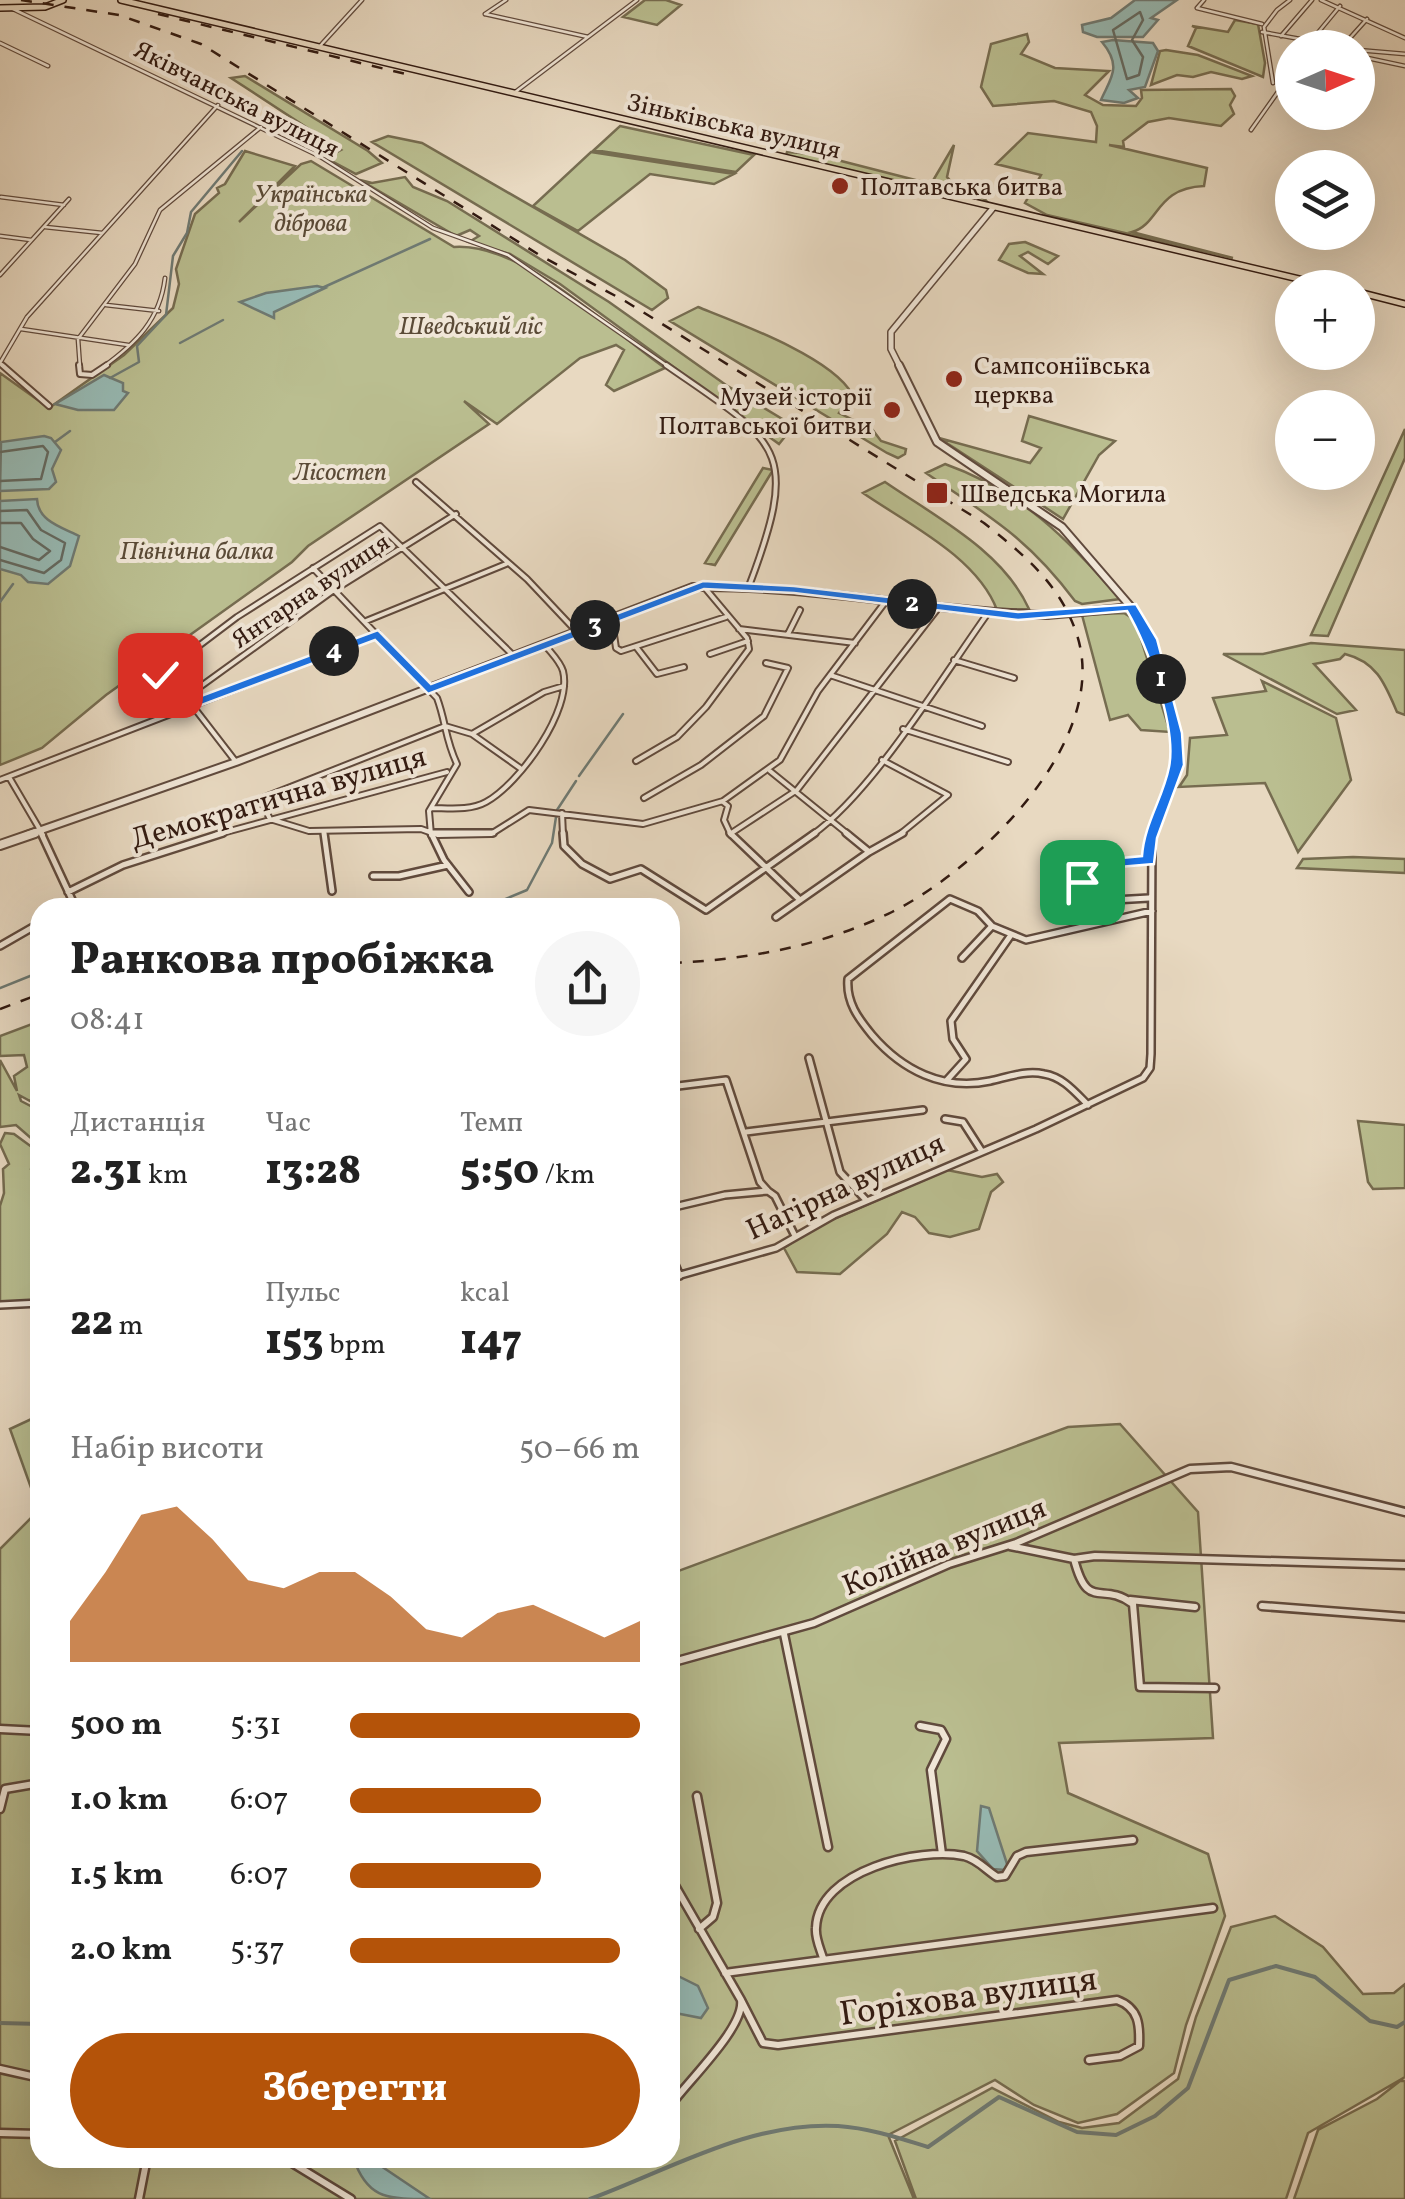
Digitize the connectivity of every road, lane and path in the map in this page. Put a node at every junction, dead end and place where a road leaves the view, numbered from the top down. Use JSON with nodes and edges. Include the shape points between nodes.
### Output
{"nodes":[{"id":1,"x":63,"y":0,"type":"edge"},
{"id":2,"x":127,"y":0,"type":"edge"},
{"id":3,"x":362,"y":0,"type":"edge"},
{"id":4,"x":506,"y":0,"type":"edge"},
{"id":5,"x":637,"y":0,"type":"edge"},
{"id":6,"x":1204,"y":0,"type":"edge"},
{"id":7,"x":1290,"y":0,"type":"edge"},
{"id":8,"x":1312,"y":0,"type":"edge"},
{"id":9,"x":1321,"y":0,"type":"edge"},
{"id":10,"x":1340,"y":6,"type":"junction"},
{"id":11,"x":0,"y":8,"type":"edge"},
{"id":12,"x":10,"y":8,"type":"junction"},
{"id":13,"x":1367,"y":20,"type":"junction"},
{"id":14,"x":1262,"y":24,"type":"junction"},
{"id":15,"x":1286,"y":30,"type":"edge"},
{"id":16,"x":1323,"y":30,"type":"edge"},
{"id":17,"x":1357,"y":30,"type":"edge"},
{"id":18,"x":1262,"y":32,"type":"junction"},
{"id":19,"x":1275,"y":35,"type":"edge"},
{"id":20,"x":588,"y":38,"type":"junction"},
{"id":21,"x":1405,"y":38,"type":"edge"},
{"id":22,"x":0,"y":44,"type":"edge"},
{"id":23,"x":320,"y":47,"type":"junction"},
{"id":24,"x":1375,"y":53,"type":"edge"},
{"id":25,"x":1405,"y":54,"type":"edge"},
{"id":26,"x":1375,"y":58,"type":"edge"},
{"id":27,"x":48,"y":66,"type":"dead end"},
{"id":28,"x":1405,"y":66,"type":"edge"},
{"id":29,"x":1273,"y":83,"type":"dead end"},
{"id":30,"x":514,"y":94,"type":"junction"},
{"id":31,"x":1275,"y":96,"type":"edge"},
{"id":32,"x":218,"y":105,"type":"junction"},
{"id":33,"x":261,"y":127,"type":"junction"},
{"id":34,"x":1251,"y":130,"type":"dead end"},
{"id":35,"x":1,"y":197,"type":"edge"},
{"id":36,"x":70,"y":199,"type":"dead end"},
{"id":37,"x":64,"y":205,"type":"junction"},
{"id":38,"x":994,"y":208,"type":"junction"},
{"id":39,"x":44,"y":226,"type":"junction"},
{"id":40,"x":102,"y":233,"type":"junction"},
{"id":41,"x":0,"y":236,"type":"edge"},
{"id":42,"x":31,"y":240,"type":"junction"},
{"id":43,"x":0,"y":263,"type":"edge"},
{"id":44,"x":10,"y":264,"type":"junction"},
{"id":45,"x":1275,"y":273,"type":"edge"},
{"id":46,"x":0,"y":275,"type":"edge"},
{"id":47,"x":165,"y":278,"type":"dead end"},
{"id":48,"x":1375,"y":296,"type":"edge"},
{"id":49,"x":106,"y":304,"type":"junction"},
{"id":50,"x":1405,"y":304,"type":"edge"},
{"id":51,"x":160,"y":311,"type":"junction"},
{"id":52,"x":20,"y":329,"type":"junction"},
{"id":53,"x":78,"y":340,"type":"junction"},
{"id":54,"x":131,"y":345,"type":"junction"},
{"id":55,"x":49,"y":406,"type":"dead end"},
{"id":56,"x":416,"y":482,"type":"dead end"},
{"id":57,"x":456,"y":514,"type":"junction"},
{"id":58,"x":404,"y":546,"type":"junction"},
{"id":59,"x":506,"y":564,"type":"junction"},
{"id":60,"x":313,"y":568,"type":"junction"},
{"id":61,"x":703,"y":585,"type":"junction"},
{"id":62,"x":749,"y":586,"type":"junction"},
{"id":63,"x":334,"y":590,"type":"junction"},
{"id":64,"x":448,"y":590,"type":"junction"},
{"id":65,"x":886,"y":601,"type":"junction"},
{"id":66,"x":1131,"y":607,"type":"junction"},
{"id":67,"x":939,"y":608,"type":"junction"},
{"id":68,"x":800,"y":610,"type":"dead end"},
{"id":69,"x":988,"y":614,"type":"junction"},
{"id":70,"x":726,"y":617,"type":"junction"},
{"id":71,"x":366,"y":621,"type":"junction"},
{"id":72,"x":604,"y":622,"type":"junction"},
{"id":73,"x":738,"y":628,"type":"junction"},
{"id":74,"x":578,"y":632,"type":"junction"},
{"id":75,"x":378,"y":634,"type":"junction"},
{"id":76,"x":788,"y":634,"type":"junction"},
{"id":77,"x":748,"y":640,"type":"junction"},
{"id":78,"x":855,"y":643,"type":"junction"},
{"id":79,"x":545,"y":645,"type":"junction"},
{"id":80,"x":637,"y":648,"type":"junction"},
{"id":81,"x":710,"y":654,"type":"dead end"},
{"id":82,"x":515,"y":657,"type":"junction"},
{"id":83,"x":954,"y":660,"type":"junction"},
{"id":84,"x":766,"y":663,"type":"dead end"},
{"id":85,"x":684,"y":666,"type":"dead end"},
{"id":86,"x":160,"y":675,"type":"junction"},
{"id":87,"x":830,"y":676,"type":"junction"},
{"id":88,"x":1014,"y":678,"type":"dead end"},
{"id":89,"x":564,"y":686,"type":"junction"},
{"id":90,"x":143,"y":688,"type":"dead end"},
{"id":91,"x":428,"y":690,"type":"junction"},
{"id":92,"x":874,"y":691,"type":"junction"},
{"id":93,"x":186,"y":697,"type":"junction"},
{"id":94,"x":191,"y":704,"type":"junction"},
{"id":95,"x":920,"y":705,"type":"junction"},
{"id":96,"x":445,"y":726,"type":"junction"},
{"id":97,"x":982,"y":726,"type":"dead end"},
{"id":98,"x":904,"y":729,"type":"junction"},
{"id":99,"x":472,"y":734,"type":"junction"},
{"id":100,"x":882,"y":760,"type":"junction"},
{"id":101,"x":636,"y":761,"type":"dead end"},
{"id":102,"x":236,"y":762,"type":"junction"},
{"id":103,"x":1008,"y":762,"type":"dead end"},
{"id":104,"x":520,"y":768,"type":"junction"},
{"id":105,"x":770,"y":770,"type":"junction"},
{"id":106,"x":447,"y":772,"type":"dead end"},
{"id":107,"x":10,"y":777,"type":"junction"},
{"id":108,"x":0,"y":780,"type":"edge"},
{"id":109,"x":797,"y":790,"type":"junction"},
{"id":110,"x":644,"y":798,"type":"dead end"},
{"id":111,"x":723,"y":802,"type":"junction"},
{"id":112,"x":431,"y":808,"type":"junction"},
{"id":113,"x":562,"y":813,"type":"junction"},
{"id":114,"x":270,"y":819,"type":"junction"},
{"id":115,"x":832,"y":821,"type":"junction"},
{"id":116,"x":430,"y":831,"type":"junction"},
{"id":117,"x":41,"y":832,"type":"junction"},
{"id":118,"x":324,"y":832,"type":"junction"},
{"id":119,"x":730,"y":834,"type":"junction"},
{"id":120,"x":0,"y":845,"type":"edge"},
{"id":121,"x":869,"y":852,"type":"junction"},
{"id":122,"x":1149,"y":860,"type":"junction"},
{"id":123,"x":448,"y":866,"type":"junction"},
{"id":124,"x":768,"y":868,"type":"junction"},
{"id":125,"x":373,"y":876,"type":"dead end"},
{"id":126,"x":332,"y":891,"type":"dead end"},
{"id":127,"x":68,"y":892,"type":"junction"},
{"id":128,"x":469,"y":892,"type":"dead end"},
{"id":129,"x":69,"y":898,"type":"edge"},
{"id":130,"x":1149,"y":898,"type":"junction"},
{"id":131,"x":800,"y":900,"type":"junction"},
{"id":132,"x":1152,"y":910,"type":"junction"},
{"id":133,"x":776,"y":917,"type":"dead end"},
{"id":134,"x":992,"y":926,"type":"junction"},
{"id":135,"x":30,"y":929,"type":"edge"},
{"id":136,"x":1011,"y":935,"type":"junction"},
{"id":137,"x":0,"y":946,"type":"edge"},
{"id":138,"x":962,"y":958,"type":"dead end"},
{"id":139,"x":809,"y":1058,"type":"dead end"},
{"id":140,"x":948,"y":1080,"type":"junction"},
{"id":141,"x":680,"y":1086,"type":"edge"},
{"id":142,"x":1088,"y":1106,"type":"junction"},
{"id":143,"x":923,"y":1110,"type":"dead end"},
{"id":144,"x":945,"y":1119,"type":"dead end"},
{"id":145,"x":826,"y":1121,"type":"junction"},
{"id":146,"x":746,"y":1132,"type":"junction"},
{"id":147,"x":981,"y":1150,"type":"junction"},
{"id":148,"x":768,"y":1190,"type":"junction"},
{"id":149,"x":866,"y":1200,"type":"junction"},
{"id":150,"x":680,"y":1206,"type":"edge"},
{"id":151,"x":796,"y":1236,"type":"junction"},
{"id":152,"x":680,"y":1276,"type":"edge"},
{"id":153,"x":30,"y":1304,"type":"edge"},
{"id":154,"x":0,"y":1305,"type":"edge"},
{"id":155,"x":1405,"y":1512,"type":"edge"},
{"id":156,"x":1007,"y":1546,"type":"junction"},
{"id":157,"x":1074,"y":1559,"type":"junction"},
{"id":158,"x":1405,"y":1565,"type":"edge"},
{"id":159,"x":1130,"y":1600,"type":"junction"},
{"id":160,"x":1262,"y":1606,"type":"dead end"},
{"id":161,"x":1195,"y":1607,"type":"dead end"},
{"id":162,"x":1405,"y":1616,"type":"edge"},
{"id":163,"x":784,"y":1634,"type":"junction"},
{"id":164,"x":680,"y":1660,"type":"edge"},
{"id":165,"x":1215,"y":1688,"type":"dead end"},
{"id":166,"x":920,"y":1726,"type":"dead end"},
{"id":167,"x":0,"y":1729,"type":"edge"},
{"id":168,"x":30,"y":1731,"type":"edge"},
{"id":169,"x":30,"y":1785,"type":"edge"},
{"id":170,"x":697,"y":1796,"type":"dead end"},
{"id":171,"x":0,"y":1809,"type":"edge"},
{"id":172,"x":1133,"y":1840,"type":"dead end"},
{"id":173,"x":828,"y":1847,"type":"dead end"},
{"id":174,"x":942,"y":1854,"type":"junction"},
{"id":175,"x":680,"y":1895,"type":"edge"},
{"id":176,"x":1213,"y":1908,"type":"dead end"},
{"id":177,"x":699,"y":1930,"type":"junction"},
{"id":178,"x":823,"y":1959,"type":"junction"},
{"id":179,"x":725,"y":1973,"type":"junction"},
{"id":180,"x":741,"y":2000,"type":"junction"},
{"id":181,"x":1088,"y":2060,"type":"dead end"},
{"id":182,"x":0,"y":2069,"type":"edge"},
{"id":183,"x":30,"y":2076,"type":"edge"},
{"id":184,"x":680,"y":2092,"type":"edge"},
{"id":185,"x":0,"y":2133,"type":"edge"},
{"id":186,"x":30,"y":2134,"type":"edge"},
{"id":187,"x":146,"y":2168,"type":"edge"},
{"id":188,"x":300,"y":2168,"type":"edge"},
{"id":189,"x":139,"y":2199,"type":"edge"},
{"id":190,"x":351,"y":2199,"type":"edge"}],
"edges":[{"from":1,"to":12,"type":"main road"},
{"from":2,"to":23,"type":"main road","name":"Зіньківська вулиця"},
{"from":3,"to":23,"type":"street"},
{"from":4,"to":20,"type":"street","via":[[486,14]]},
{"from":5,"to":20,"type":"street"},
{"from":6,"to":14,"type":"street","via":[[1197,8]]},
{"from":7,"to":14,"type":"street"},
{"from":8,"to":15,"type":"street"},
{"from":9,"to":10,"type":"street"},
{"from":10,"to":13,"type":"street"},
{"from":10,"to":16,"type":"street"},
{"from":11,"to":12,"type":"main road"},
{"from":12,"to":32,"type":"street","name":"Яківчанська вулиця"},
{"from":13,"to":17,"type":"street"},
{"from":13,"to":21,"type":"street"},
{"from":14,"to":18,"type":"street"},
{"from":18,"to":19,"type":"street"},
{"from":18,"to":29,"type":"street"},
{"from":20,"to":30,"type":"street"},
{"from":22,"to":27,"type":"street"},
{"from":23,"to":30,"type":"main road","name":"Зіньківська вулиця"},
{"from":24,"to":25,"type":"street"},
{"from":26,"to":28,"type":"street"},
{"from":30,"to":38,"type":"main road","name":"Зіньківська вулиця"},
{"from":31,"to":34,"type":"street"},
{"from":32,"to":33,"type":"street","name":"Яківчанська вулиця"},
{"from":32,"to":40,"type":"street"},
{"from":33,"to":49,"type":"street","via":[[160,210],[135,264]]},
{"from":33,"to":62,"type":"street","name":"Яківчанська вулиця","via":[[433,228],[508,255],[745,420],[769,446],[775,482],[774,510]]},
{"from":35,"to":37,"type":"street"},
{"from":36,"to":37,"type":"street"},
{"from":37,"to":39,"type":"street"},
{"from":38,"to":45,"type":"main road","name":"Зіньківська вулиця"},
{"from":38,"to":66,"type":"street","via":[[891,332],[890,348],[938,442],[1062,528]]},
{"from":39,"to":40,"type":"street"},
{"from":39,"to":42,"type":"street"},
{"from":40,"to":52,"type":"street"},
{"from":41,"to":42,"type":"street"},
{"from":42,"to":44,"type":"street"},
{"from":43,"to":44,"type":"street"},
{"from":44,"to":46,"type":"street"},
{"from":47,"to":51,"type":"street"},
{"from":48,"to":50,"type":"main road"},
{"from":49,"to":51,"type":"street"},
{"from":49,"to":53,"type":"street"},
{"from":51,"to":54,"type":"street"},
{"from":52,"to":53,"type":"street"},
{"from":52,"to":55,"type":"street","via":[[0,363]]},
{"from":53,"to":54,"type":"street"},
{"from":53,"to":54,"type":"street","via":[[80,374],[92,375]]},
{"from":56,"to":57,"type":"street"},
{"from":57,"to":58,"type":"street","name":"Янтарна вулиця"},
{"from":57,"to":59,"type":"street"},
{"from":58,"to":60,"type":"street","via":[[380,526]]},
{"from":58,"to":63,"type":"street","name":"Янтарна вулиця"},
{"from":58,"to":64,"type":"street"},
{"from":59,"to":64,"type":"street"},
{"from":59,"to":74,"type":"street"},
{"from":60,"to":63,"type":"street"},
{"from":60,"to":86,"type":"street"},
{"from":61,"to":62,"type":"street"},
{"from":61,"to":70,"type":"street"},
{"from":61,"to":72,"type":"street"},
{"from":62,"to":65,"type":"street"},
{"from":63,"to":71,"type":"street"},
{"from":63,"to":93,"type":"street","name":"Янтарна вулиця"},
{"from":64,"to":71,"type":"street"},
{"from":64,"to":82,"type":"street"},
{"from":65,"to":67,"type":"street"},
{"from":65,"to":78,"type":"street"},
{"from":66,"to":69,"type":"street","bridge":true},
{"from":66,"to":122,"type":"street","via":[[1150,639],[1175,733],[1177,765],[1150,838]]},
{"from":67,"to":69,"type":"street"},
{"from":67,"to":92,"type":"street"},
{"from":68,"to":76,"type":"street"},
{"from":69,"to":83,"type":"street"},
{"from":70,"to":73,"type":"street"},
{"from":70,"to":80,"type":"street"},
{"from":71,"to":75,"type":"street"},
{"from":72,"to":74,"type":"street"},
{"from":72,"to":80,"type":"street","via":[[613,628],[617,650]]},
{"from":73,"to":76,"type":"street"},
{"from":73,"to":77,"type":"street"},
{"from":74,"to":79,"type":"street"},
{"from":75,"to":91,"type":"street"},
{"from":75,"to":94,"type":"street"},
{"from":76,"to":78,"type":"street"},
{"from":77,"to":81,"type":"street"},
{"from":77,"to":101,"type":"street","via":[[706,707],[677,736]]},
{"from":78,"to":87,"type":"street"},
{"from":79,"to":82,"type":"street"},
{"from":79,"to":89,"type":"street","via":[[562,667]]},
{"from":80,"to":85,"type":"street","via":[[657,674]]},
{"from":82,"to":91,"type":"street"},
{"from":83,"to":88,"type":"street"},
{"from":83,"to":95,"type":"street"},
{"from":84,"to":110,"type":"street","via":[[788,668],[764,716]]},
{"from":86,"to":90,"type":"street"},
{"from":86,"to":93,"type":"street"},
{"from":87,"to":92,"type":"street"},
{"from":87,"to":105,"type":"street"},
{"from":89,"to":99,"type":"street"},
{"from":89,"to":104,"type":"street","via":[[544,740]]},
{"from":91,"to":96,"type":"street"},
{"from":91,"to":102,"type":"street"},
{"from":92,"to":95,"type":"street"},
{"from":92,"to":109,"type":"street"},
{"from":93,"to":94,"type":"street"},
{"from":94,"to":102,"type":"street"},
{"from":94,"to":107,"type":"street"},
{"from":95,"to":97,"type":"street"},
{"from":95,"to":98,"type":"street"},
{"from":96,"to":99,"type":"street"},
{"from":96,"to":112,"type":"street","via":[[457,764]]},
{"from":96,"to":114,"type":"street","via":[[260,799]]},
{"from":98,"to":100,"type":"street"},
{"from":98,"to":103,"type":"street"},
{"from":99,"to":104,"type":"street"},
{"from":100,"to":115,"type":"street"},
{"from":100,"to":121,"type":"street","via":[[948,795]]},
{"from":102,"to":117,"type":"street"},
{"from":104,"to":112,"type":"street","via":[[486,802]]},
{"from":105,"to":109,"type":"street"},
{"from":105,"to":111,"type":"street"},
{"from":106,"to":114,"type":"street","name":"Демократична вулиця"},
{"from":107,"to":108,"type":"street"},
{"from":107,"to":117,"type":"street"},
{"from":109,"to":115,"type":"street"},
{"from":109,"to":119,"type":"street"},
{"from":111,"to":113,"type":"street","via":[[643,824]]},
{"from":111,"to":119,"type":"street"},
{"from":112,"to":116,"type":"street"},
{"from":113,"to":116,"type":"street","via":[[529,810],[491,834]]},
{"from":113,"to":124,"type":"street","via":[[564,846],[582,864],[610,879],[642,870],[706,910]]},
{"from":114,"to":118,"type":"street"},
{"from":114,"to":127,"type":"street","name":"Демократична вулиця","via":[[123,866]]},
{"from":115,"to":121,"type":"street"},
{"from":115,"to":124,"type":"street"},
{"from":116,"to":118,"type":"street"},
{"from":116,"to":123,"type":"street"},
{"from":117,"to":120,"type":"street"},
{"from":117,"to":127,"type":"street"},
{"from":118,"to":126,"type":"street"},
{"from":119,"to":124,"type":"street"},
{"from":121,"to":131,"type":"street"},
{"from":122,"to":130,"type":"street"},
{"from":122,"to":130,"type":"street","via":[[1101,864],[1072,894]]},
{"from":123,"to":125,"type":"street"},
{"from":123,"to":128,"type":"street"},
{"from":124,"to":131,"type":"street"},
{"from":127,"to":129,"type":"street"},
{"from":130,"to":132,"type":"street"},
{"from":131,"to":133,"type":"street"},
{"from":132,"to":136,"type":"street","via":[[1026,940]]},
{"from":132,"to":142,"type":"street","name":"Нагірна вулиця","via":[[1150,1068]]},
{"from":134,"to":136,"type":"street"},
{"from":134,"to":138,"type":"street"},
{"from":134,"to":140,"type":"street","via":[[978,911],[950,899],[850,975],[846,986],[848,1000],[885,1051],[910,1072]]},
{"from":135,"to":137,"type":"street"},
{"from":136,"to":140,"type":"street","via":[[951,1022],[966,1059]]},
{"from":139,"to":145,"type":"street"},
{"from":140,"to":142,"type":"street","via":[[1054,1076]]},
{"from":141,"to":146,"type":"street","via":[[726,1080]]},
{"from":142,"to":147,"type":"street","name":"Нагірна вулиця"},
{"from":143,"to":145,"type":"street"},
{"from":144,"to":147,"type":"street","name":"Нагірна вулиця","via":[[963,1122]]},
{"from":145,"to":146,"type":"street"},
{"from":145,"to":149,"type":"street","via":[[840,1172]]},
{"from":146,"to":148,"type":"street"},
{"from":147,"to":149,"type":"street","name":"Нагірна вулиця"},
{"from":148,"to":150,"type":"street"},
{"from":148,"to":151,"type":"street"},
{"from":149,"to":151,"type":"street","name":"Нагірна вулиця"},
{"from":151,"to":152,"type":"street","name":"Нагірна вулиця"},
{"from":153,"to":154,"type":"street"},
{"from":155,"to":156,"type":"street","name":"Колійна вулиця","via":[[1231,1467],[1190,1469]]},
{"from":156,"to":157,"type":"street"},
{"from":156,"to":163,"type":"street","name":"Колійна вулиця"},
{"from":157,"to":158,"type":"street"},
{"from":157,"to":159,"type":"street","via":[[1086,1591]]},
{"from":159,"to":161,"type":"street"},
{"from":159,"to":165,"type":"street","via":[[1140,1687]]},
{"from":160,"to":162,"type":"street"},
{"from":163,"to":164,"type":"street","name":"Колійна вулиця"},
{"from":163,"to":173,"type":"street"},
{"from":166,"to":174,"type":"street","via":[[940,1730],[946,1739],[931,1770]]},
{"from":167,"to":168,"type":"street"},
{"from":169,"to":171,"type":"street","via":[[5,1790]]},
{"from":170,"to":177,"type":"street","via":[[717,1903]]},
{"from":172,"to":174,"type":"street","via":[[1026,1852],[997,1877],[970,1856]]},
{"from":174,"to":178,"type":"street","via":[[876,1864],[827,1900],[816,1932]]},
{"from":175,"to":177,"type":"street"},
{"from":176,"to":178,"type":"street"},
{"from":177,"to":179,"type":"street"},
{"from":178,"to":179,"type":"street"},
{"from":179,"to":180,"type":"street"},
{"from":180,"to":181,"type":"street","name":"Горіхова вулиця","via":[[763,2043],[778,2045],[1128,2003],[1136,2014],[1138,2046]]},
{"from":180,"to":184,"type":"street","via":[[738,2026]]},
{"from":182,"to":183,"type":"street"},
{"from":185,"to":186,"type":"street"},
{"from":187,"to":189,"type":"street"},
{"from":188,"to":190,"type":"street"}]}
